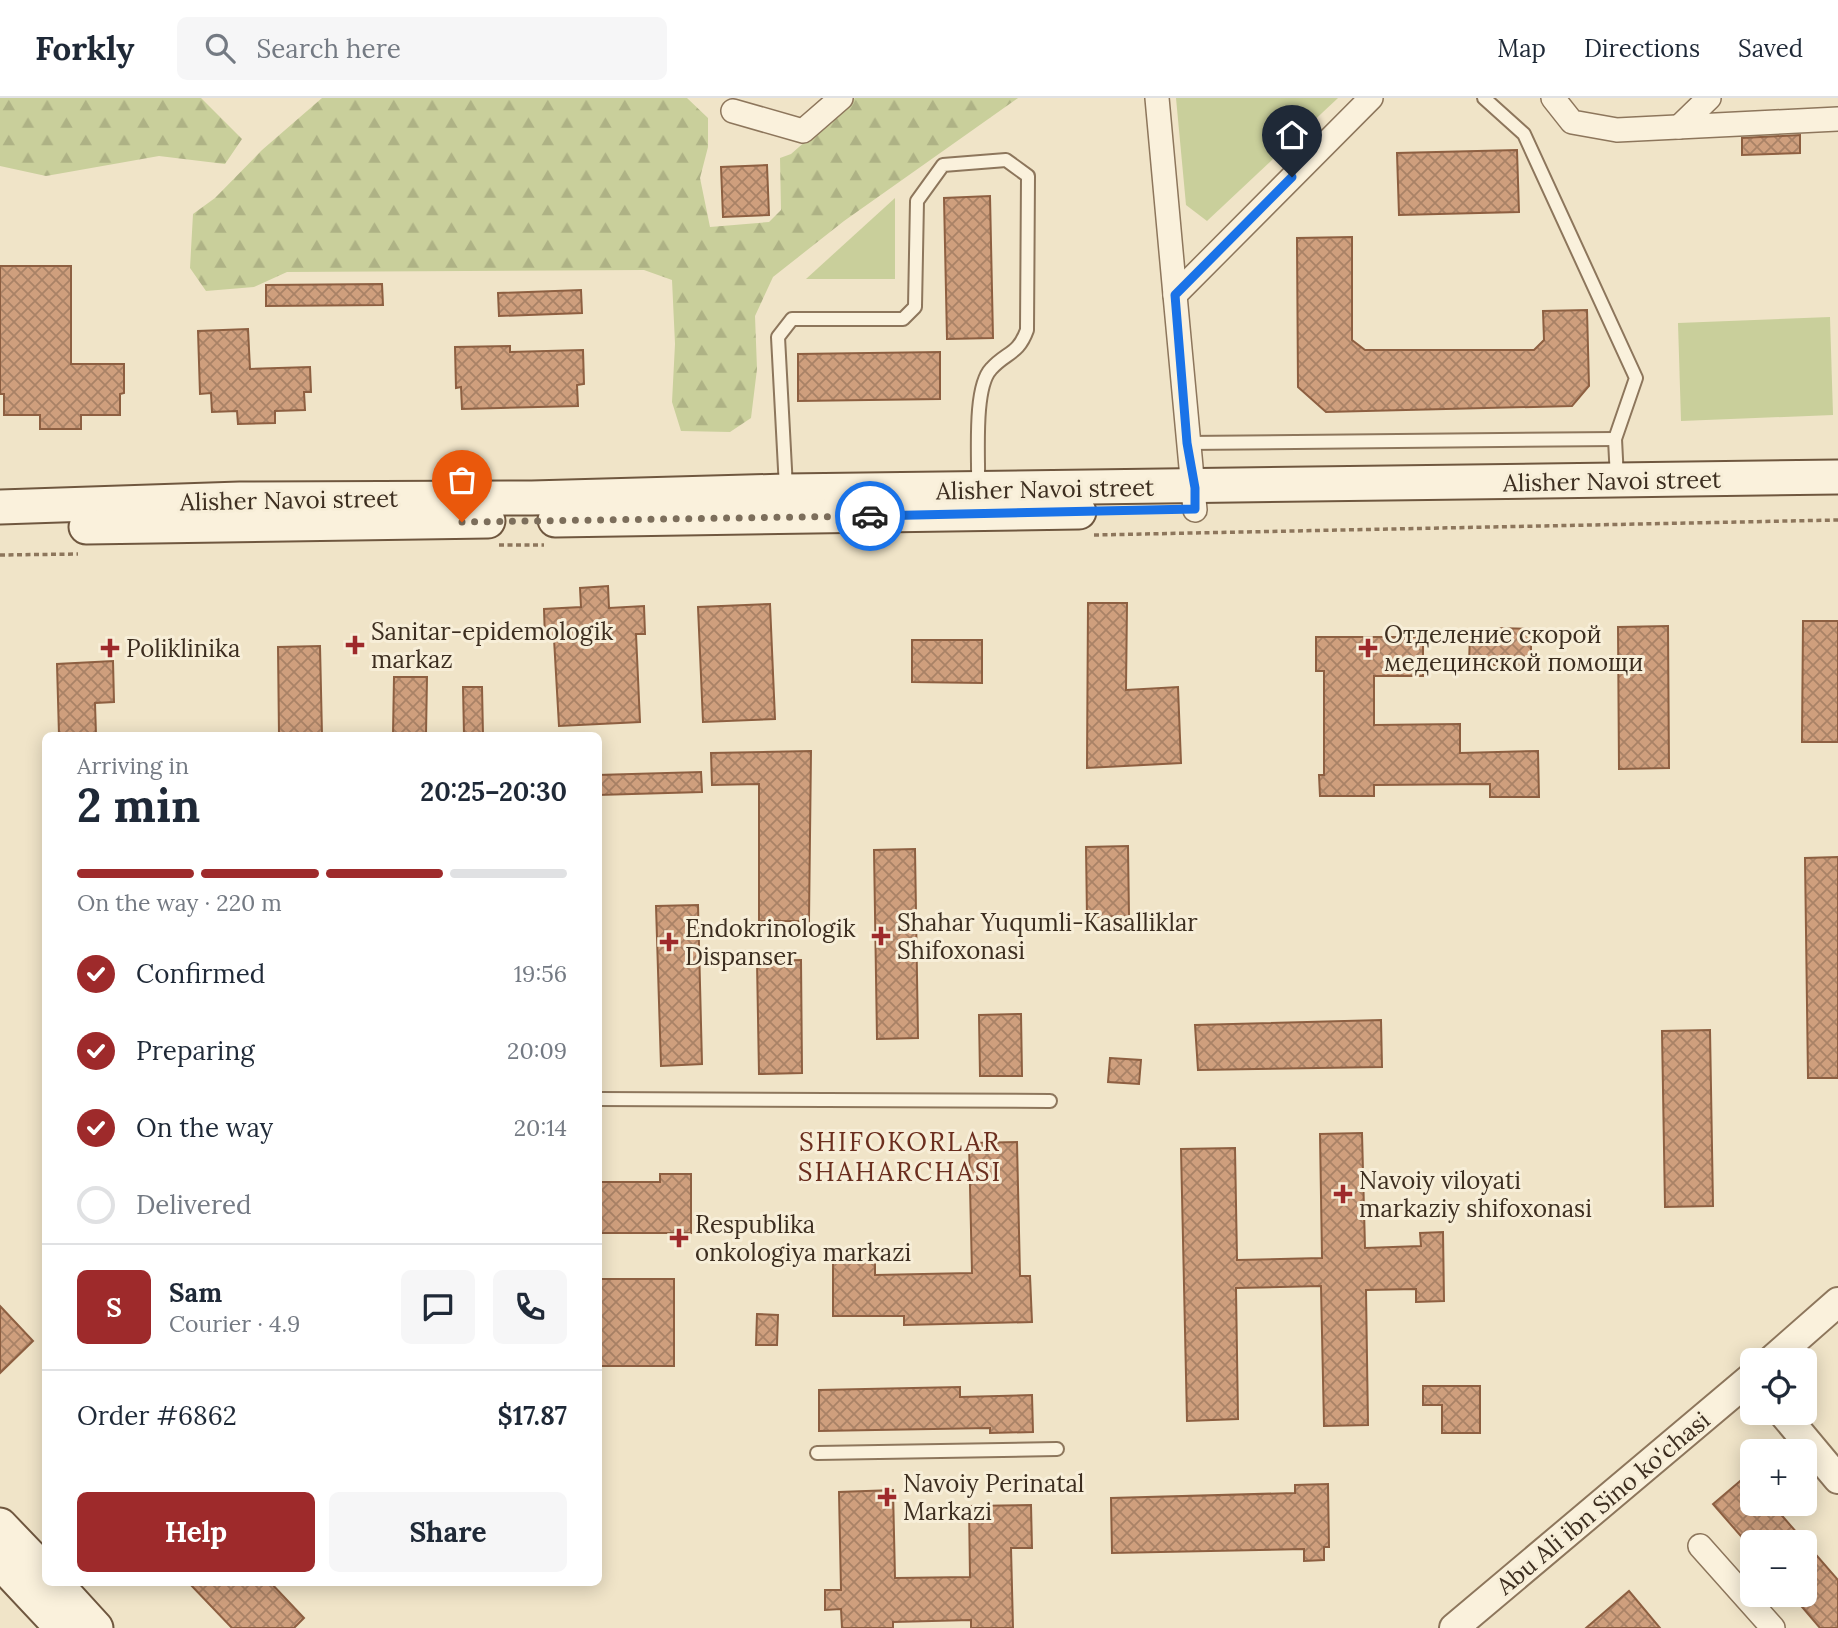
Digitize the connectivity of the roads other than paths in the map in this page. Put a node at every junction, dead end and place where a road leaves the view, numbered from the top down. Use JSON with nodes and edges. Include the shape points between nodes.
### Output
{"nodes":[{"id":1,"x":841,"y":98,"type":"edge"},
{"id":2,"x":1157,"y":98,"type":"edge"},
{"id":3,"x":1371,"y":98,"type":"edge"},
{"id":4,"x":1484,"y":98,"type":"edge"},
{"id":5,"x":1553,"y":98,"type":"edge"},
{"id":6,"x":1709,"y":98,"type":"edge"},
{"id":7,"x":733,"y":111,"type":"dead end"},
{"id":8,"x":1838,"y":120,"type":"edge"},
{"id":9,"x":1679,"y":127,"type":"junction"},
{"id":10,"x":1175,"y":295,"type":"junction"},
{"id":11,"x":1615,"y":439,"type":"junction"},
{"id":12,"x":1187,"y":443,"type":"junction"},
{"id":13,"x":1838,"y":477,"type":"edge"},
{"id":14,"x":1617,"y":482,"type":"junction"},
{"id":15,"x":1195,"y":499,"type":"junction"},
{"id":16,"x":1838,"y":499,"type":"edge"},
{"id":17,"x":977,"y":502,"type":"junction"},
{"id":18,"x":787,"y":504,"type":"junction"},
{"id":19,"x":0,"y":507,"type":"edge"},
{"id":20,"x":0,"y":528,"type":"edge"},
{"id":21,"x":602,"y":1099,"type":"edge"},
{"id":22,"x":1050,"y":1101,"type":"dead end"},
{"id":23,"x":1838,"y":1302,"type":"edge"},
{"id":24,"x":1838,"y":1325,"type":"edge"},
{"id":25,"x":1786,"y":1348,"type":"edge"},
{"id":26,"x":1812,"y":1348,"type":"edge"},
{"id":27,"x":1740,"y":1387,"type":"edge"},
{"id":28,"x":1740,"y":1410,"type":"edge"},
{"id":29,"x":1793,"y":1425,"type":"edge"},
{"id":30,"x":1057,"y":1449,"type":"dead end"},
{"id":31,"x":817,"y":1453,"type":"dead end"},
{"id":32,"x":1838,"y":1479,"type":"edge"},
{"id":33,"x":0,"y":1525,"type":"edge"},
{"id":34,"x":1700,"y":1546,"type":"dead end"},
{"id":35,"x":0,"y":1562,"type":"edge"},
{"id":36,"x":42,"y":1569,"type":"edge"},
{"id":37,"x":58,"y":1586,"type":"edge"},
{"id":38,"x":62,"y":1628,"type":"edge"},
{"id":39,"x":96,"y":1628,"type":"edge"},
{"id":40,"x":1454,"y":1628,"type":"edge"},
{"id":41,"x":1481,"y":1628,"type":"edge"},
{"id":42,"x":1773,"y":1628,"type":"edge"}],
"edges":[{"from":1,"to":7,"type":"street","via":[[803,131]]},
{"from":2,"to":10,"type":"street"},
{"from":3,"to":10,"type":"street"},
{"from":4,"to":11,"type":"lane","via":[[1524,134],[1636,378]]},
{"from":5,"to":9,"type":"street","via":[[1572,122],[1617,130]]},
{"from":6,"to":9,"type":"street"},
{"from":8,"to":9,"type":"street"},
{"from":10,"to":12,"type":"street"},
{"from":11,"to":12,"type":"lane"},
{"from":11,"to":14,"type":"lane"},
{"from":12,"to":15,"type":"street"},
{"from":13,"to":14,"type":"main road","name":"Alisher Navoi street"},
{"from":14,"to":15,"type":"main road","name":"Alisher Navoi street"},
{"from":15,"to":16,"type":"main road","name":"Alisher Navoi street"},
{"from":15,"to":17,"type":"main road","name":"Alisher Navoi street"},
{"from":17,"to":18,"type":"main road","name":"Alisher Navoi street"},
{"from":17,"to":18,"type":"lane","via":[[981,388],[990,369],[1021,347],[1027,330],[1028,176],[1006,160],[943,165],[917,201],[915,307],[903,319],[792,319],[778,337]]},
{"from":18,"to":19,"type":"main road","name":"Alisher Navoi street","via":[[532,498],[240,499]]},
{"from":18,"to":20,"type":"main road","name":"Alisher Navoi street"},
{"from":21,"to":22,"type":"lane"},
{"from":23,"to":25,"type":"street"},
{"from":24,"to":26,"type":"street"},
{"from":27,"to":40,"type":"street","name":"Abu Ali ibn Sino ko'chasi"},
{"from":28,"to":41,"type":"street","name":"Abu Ali ibn Sino ko'chasi"},
{"from":29,"to":32,"type":"street"},
{"from":30,"to":31,"type":"lane"},
{"from":33,"to":36,"type":"main road"},
{"from":34,"to":42,"type":"street"},
{"from":35,"to":38,"type":"main road"},
{"from":37,"to":39,"type":"main road"}]}
